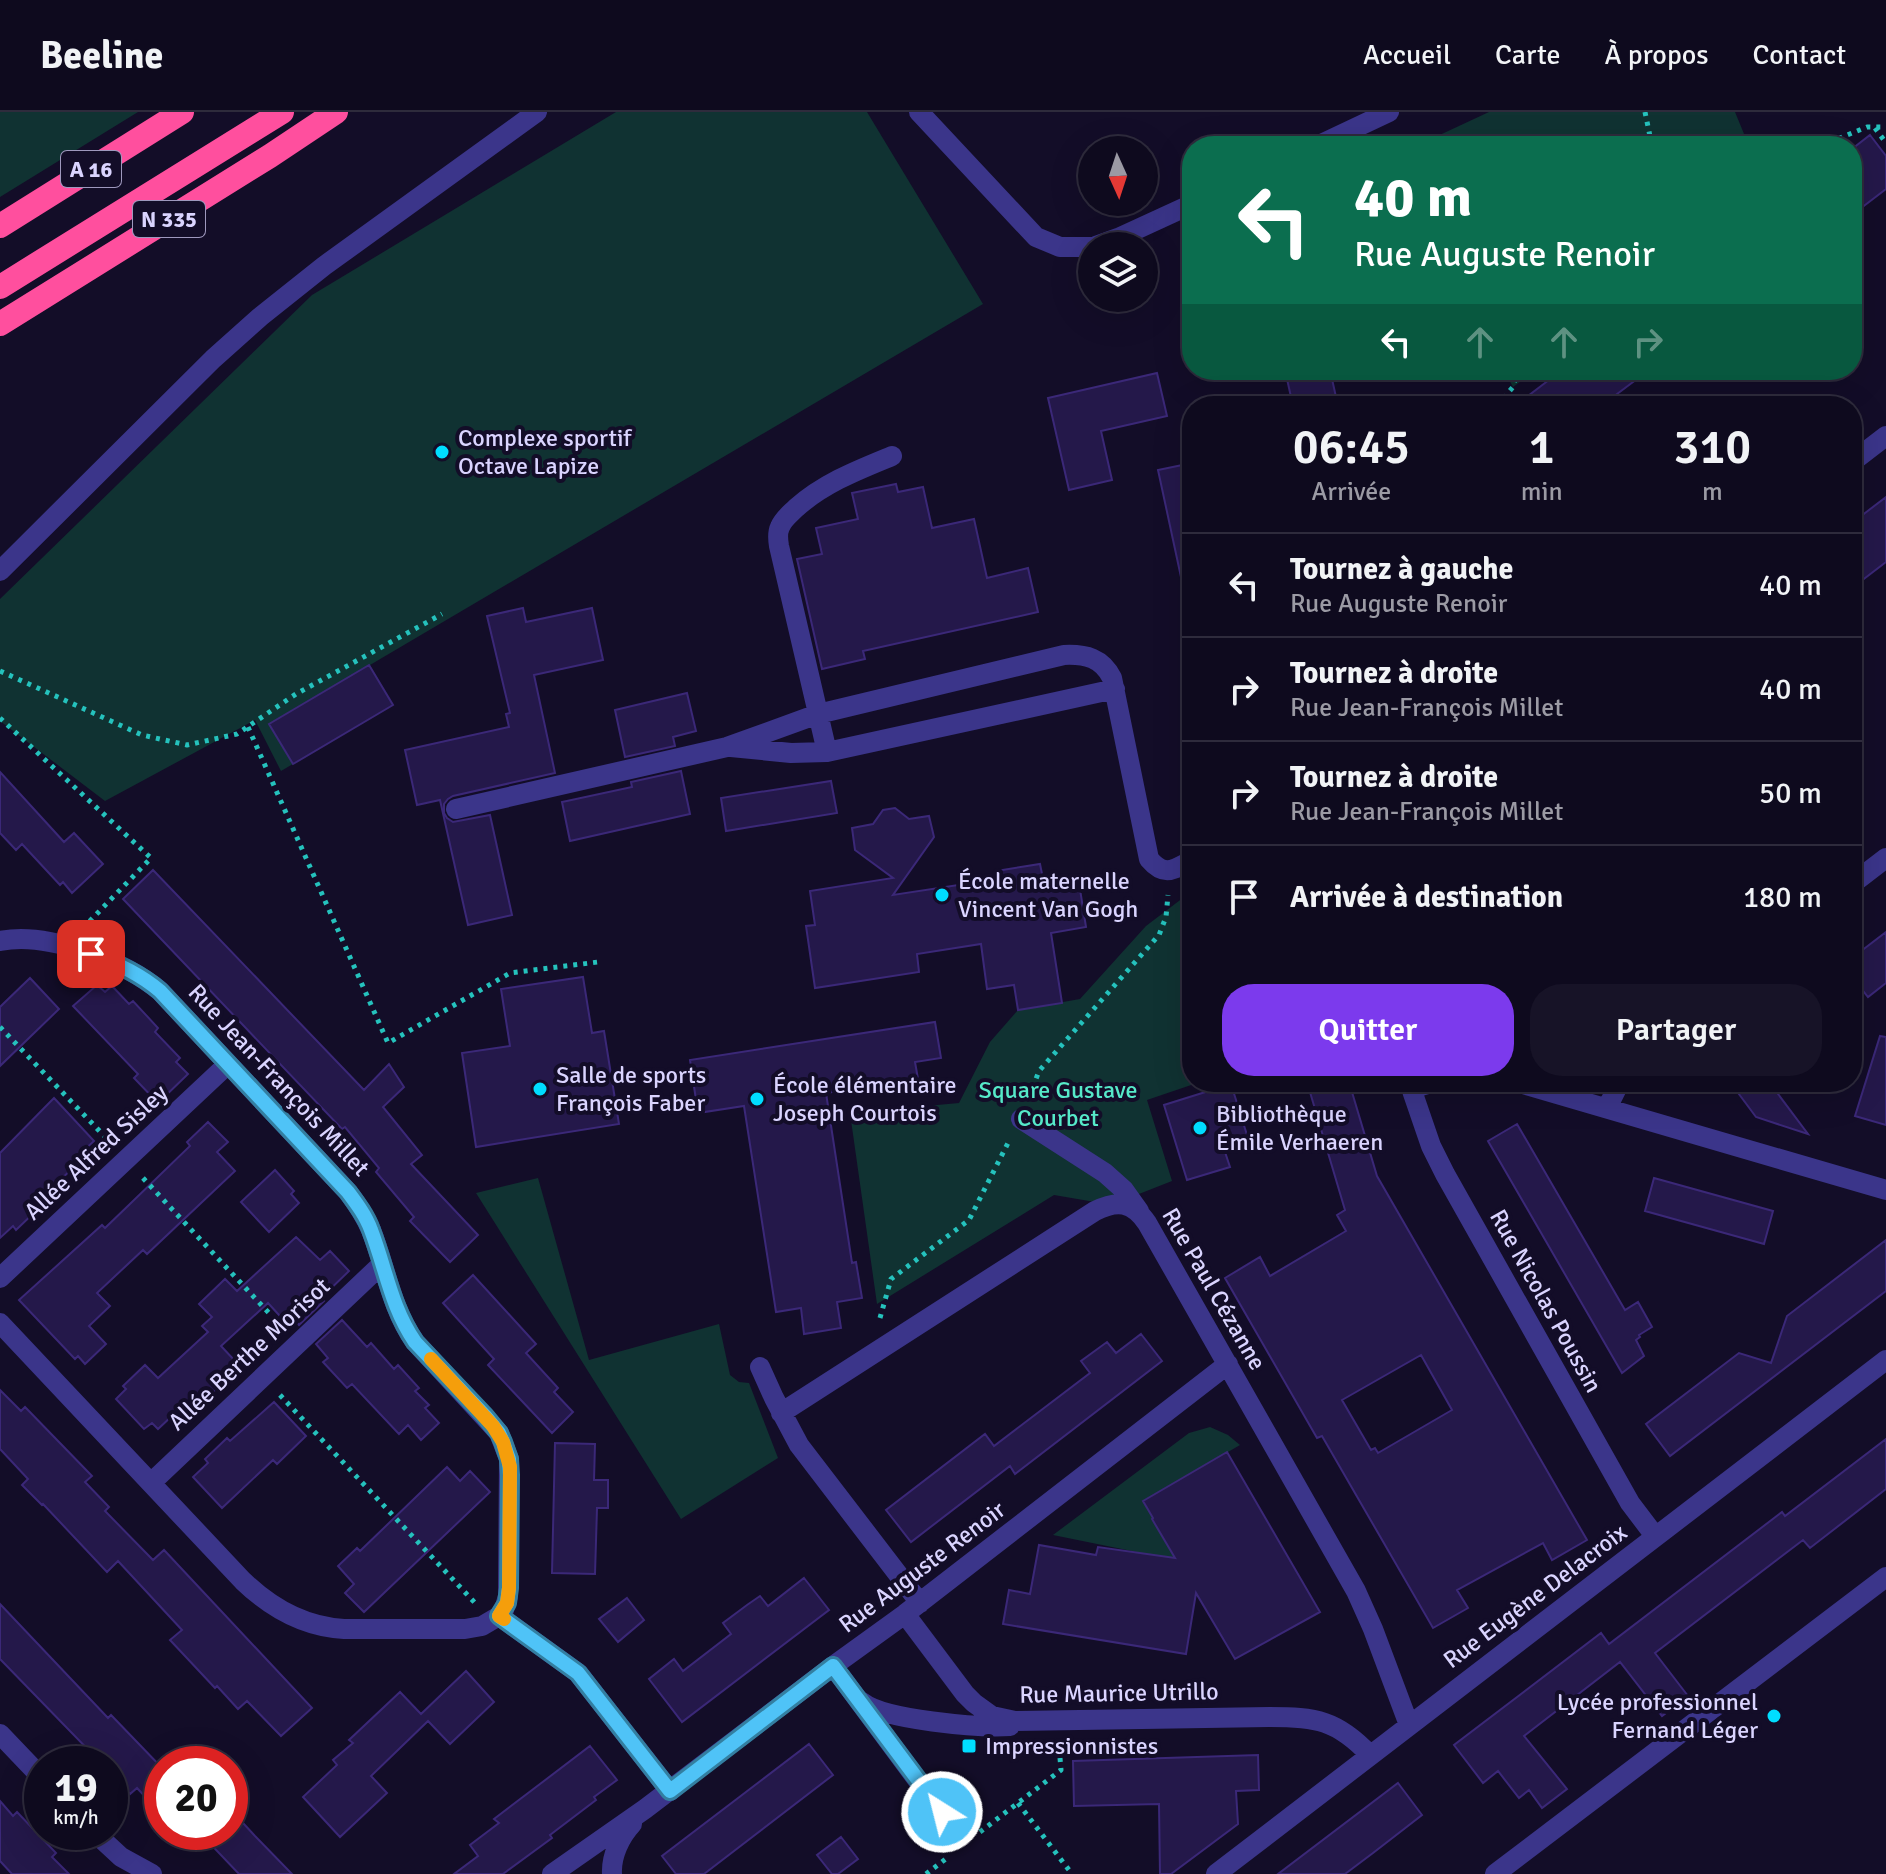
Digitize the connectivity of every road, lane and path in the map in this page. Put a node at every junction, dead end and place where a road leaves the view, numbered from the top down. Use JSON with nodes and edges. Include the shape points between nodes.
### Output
{"nodes":[{"id":1,"x":182,"y":112,"type":"edge"},
{"id":2,"x":282,"y":112,"type":"edge"},
{"id":3,"x":336,"y":112,"type":"edge"},
{"id":4,"x":537,"y":112,"type":"edge"},
{"id":5,"x":919,"y":112,"type":"edge"},
{"id":6,"x":1389,"y":112,"type":"edge"},
{"id":7,"x":1645,"y":112,"type":"edge"},
{"id":8,"x":1886,"y":127,"type":"edge"},
{"id":9,"x":1875,"y":128,"type":"junction"},
{"id":10,"x":1338,"y":136,"type":"edge"},
{"id":11,"x":1650,"y":136,"type":"edge"},
{"id":12,"x":1845,"y":136,"type":"edge"},
{"id":13,"x":1886,"y":143,"type":"edge"},
{"id":14,"x":1182,"y":209,"type":"edge"},
{"id":15,"x":0,"y":226,"type":"edge"},
{"id":16,"x":1132,"y":232,"type":"edge"},
{"id":17,"x":1078,"y":246,"type":"edge"},
{"id":18,"x":0,"y":287,"type":"edge"},
{"id":19,"x":0,"y":324,"type":"edge"},
{"id":20,"x":1886,"y":436,"type":"edge"},
{"id":21,"x":1862,"y":454,"type":"edge"},
{"id":22,"x":892,"y":456,"type":"dead end"},
{"id":23,"x":0,"y":571,"type":"edge"},
{"id":24,"x":442,"y":614,"type":"dead end"},
{"id":25,"x":0,"y":671,"type":"edge"},
{"id":26,"x":1115,"y":689,"type":"junction"},
{"id":27,"x":818,"y":714,"type":"junction"},
{"id":28,"x":0,"y":718,"type":"edge"},
{"id":29,"x":248,"y":727,"type":"junction"},
{"id":30,"x":727,"y":747,"type":"junction"},
{"id":31,"x":827,"y":752,"type":"junction"},
{"id":32,"x":456,"y":809,"type":"dead end"},
{"id":33,"x":1886,"y":858,"type":"edge"},
{"id":34,"x":1182,"y":865,"type":"edge"},
{"id":35,"x":1171,"y":870,"type":"junction"},
{"id":36,"x":1862,"y":876,"type":"edge"},
{"id":37,"x":0,"y":941,"type":"edge"},
{"id":38,"x":70,"y":947,"type":"junction"},
{"id":39,"x":598,"y":962,"type":"dead end"},
{"id":40,"x":0,"y":1027,"type":"edge"},
{"id":41,"x":228,"y":1064,"type":"junction"},
{"id":42,"x":1412,"y":1092,"type":"edge"},
{"id":43,"x":1551,"y":1092,"type":"edge"},
{"id":44,"x":1615,"y":1092,"type":"edge"},
{"id":45,"x":1607,"y":1108,"type":"junction"},
{"id":46,"x":1021,"y":1119,"type":"junction"},
{"id":47,"x":126,"y":1160,"type":"junction"},
{"id":48,"x":1886,"y":1190,"type":"edge"},
{"id":49,"x":1141,"y":1215,"type":"junction"},
{"id":50,"x":382,"y":1264,"type":"junction"},
{"id":51,"x":0,"y":1278,"type":"edge"},
{"id":52,"x":0,"y":1323,"type":"edge"},
{"id":53,"x":298,"y":1344,"type":"junction"},
{"id":54,"x":869,"y":1356,"type":"junction"},
{"id":55,"x":1886,"y":1360,"type":"edge"},
{"id":56,"x":1228,"y":1364,"type":"junction"},
{"id":57,"x":760,"y":1367,"type":"dead end"},
{"id":58,"x":263,"y":1377,"type":"junction"},
{"id":59,"x":781,"y":1413,"type":"junction"},
{"id":60,"x":152,"y":1482,"type":"junction"},
{"id":61,"x":1655,"y":1536,"type":"junction"},
{"id":62,"x":1886,"y":1577,"type":"edge"},
{"id":63,"x":913,"y":1608,"type":"junction"},
{"id":64,"x":496,"y":1619,"type":"junction"},
{"id":65,"x":833,"y":1666,"type":"junction"},
{"id":66,"x":858,"y":1699,"type":"junction"},
{"id":67,"x":1047,"y":1721,"type":"junction"},
{"id":68,"x":1409,"y":1725,"type":"junction"},
{"id":69,"x":0,"y":1734,"type":"edge"},
{"id":70,"x":1370,"y":1755,"type":"junction"},
{"id":71,"x":24,"y":1759,"type":"edge"},
{"id":72,"x":670,"y":1791,"type":"junction"},
{"id":73,"x":1018,"y":1803,"type":"junction"},
{"id":74,"x":645,"y":1809,"type":"junction"},
{"id":75,"x":963,"y":1840,"type":"junction"},
{"id":76,"x":113,"y":1850,"type":"edge"},
{"id":77,"x":152,"y":1874,"type":"edge"},
{"id":78,"x":552,"y":1874,"type":"edge"},
{"id":79,"x":612,"y":1874,"type":"edge"},
{"id":80,"x":926,"y":1874,"type":"edge"},
{"id":81,"x":1072,"y":1874,"type":"edge"},
{"id":82,"x":1216,"y":1874,"type":"edge"},
{"id":83,"x":1495,"y":1874,"type":"edge"}],
"edges":[{"from":1,"to":15,"type":"highway","number":"A 16"},
{"from":2,"to":18,"type":"highway","number":"A 16"},
{"from":3,"to":19,"type":"highway","number":"N 335"},
{"from":4,"to":23,"type":"street","via":[[260,317]]},
{"from":5,"to":17,"type":"street","via":[[1036,237],[1060,247]]},
{"from":6,"to":10,"type":"street"},
{"from":7,"to":11,"type":"path"},
{"from":8,"to":9,"type":"path"},
{"from":9,"to":12,"type":"path"},
{"from":9,"to":13,"type":"path"},
{"from":14,"to":16,"type":"street"},
{"from":20,"to":21,"type":"street"},
{"from":22,"to":27,"type":"street","via":[[826,486],[779,529]]},
{"from":24,"to":29,"type":"path","via":[[296,694]]},
{"from":25,"to":29,"type":"path","via":[[142,735],[187,745]]},
{"from":26,"to":27,"type":"street","via":[[1108,671],[1096,660],[1064,655]]},
{"from":26,"to":31,"type":"street"},
{"from":26,"to":35,"type":"street","via":[[1146,852],[1154,865]]},
{"from":27,"to":30,"type":"street"},
{"from":27,"to":31,"type":"street"},
{"from":28,"to":38,"type":"path","via":[[151,858]]},
{"from":29,"to":39,"type":"path","via":[[388,1043],[510,973]]},
{"from":30,"to":31,"type":"street"},
{"from":30,"to":32,"type":"street"},
{"from":33,"to":36,"type":"street"},
{"from":34,"to":35,"type":"street"},
{"from":35,"to":46,"type":"path","via":[[1159,935],[1039,1071]]},
{"from":37,"to":38,"type":"street","name":"Rue Jean-François Millet","via":[[25,939]]},
{"from":38,"to":41,"type":"street","name":"Rue Jean-François Millet","via":[[112,961],[150,983]]},
{"from":40,"to":47,"type":"path"},
{"from":41,"to":47,"type":"street","name":"Allée Alfred Sisley"},
{"from":41,"to":50,"type":"street","name":"Rue Jean-François Millet","via":[[348,1192],[370,1227]]},
{"from":42,"to":61,"type":"street","name":"Rue Nicolas Poussin","via":[[1445,1174],[1630,1503]]},
{"from":43,"to":45,"type":"street"},
{"from":44,"to":45,"type":"street"},
{"from":45,"to":48,"type":"street"},
{"from":46,"to":49,"type":"street","via":[[1105,1173]]},
{"from":46,"to":54,"type":"path","via":[[969,1220],[891,1279]]},
{"from":47,"to":51,"type":"street","name":"Allée Alfred Sisley"},
{"from":47,"to":53,"type":"path"},
{"from":49,"to":54,"type":"street","name":"Rue Paul Cézanne","via":[[1116,1203],[1095,1211]]},
{"from":49,"to":56,"type":"street","name":"Rue Paul Cézanne"},
{"from":50,"to":53,"type":"street","name":"Allée Berthe Morisot"},
{"from":50,"to":64,"type":"street","name":"Rue Jean-François Millet","via":[[408,1332],[485,1416],[506,1450],[509,1588]]},
{"from":52,"to":60,"type":"street"},
{"from":53,"to":58,"type":"street","name":"Allée Berthe Morisot"},
{"from":54,"to":59,"type":"street","name":"Rue Paul Cézanne"},
{"from":55,"to":61,"type":"street","name":"Rue Eugène Delacroix"},
{"from":56,"to":63,"type":"street","name":"Rue Auguste Renoir"},
{"from":56,"to":68,"type":"street","name":"Rue Paul Cézanne","via":[[1356,1591]]},
{"from":57,"to":59,"type":"street","name":"Rue Maurice Utrillo"},
{"from":58,"to":60,"type":"street","name":"Allée Berthe Morisot"},
{"from":58,"to":64,"type":"path"},
{"from":59,"to":63,"type":"street","name":"Rue Maurice Utrillo"},
{"from":60,"to":64,"type":"street","via":[[257,1594],[298,1619],[331,1628],[376,1630],[455,1630]]},
{"from":61,"to":68,"type":"street","name":"Rue Eugène Delacroix"},
{"from":62,"to":83,"type":"street"},
{"from":63,"to":65,"type":"street","name":"Rue Auguste Renoir"},
{"from":63,"to":67,"type":"street","name":"Rue Maurice Utrillo","via":[[965,1694],[982,1710],[1001,1720]]},
{"from":64,"to":72,"type":"street","via":[[578,1673]]},
{"from":65,"to":66,"type":"street"},
{"from":65,"to":72,"type":"street","name":"Rue Auguste Renoir"},
{"from":66,"to":67,"type":"street","via":[[878,1711],[959,1725]]},
{"from":66,"to":75,"type":"street"},
{"from":67,"to":70,"type":"street","name":"Rue Maurice Utrillo","via":[[1307,1718],[1347,1733]]},
{"from":67,"to":73,"type":"path","via":[[1061,1770]]},
{"from":68,"to":70,"type":"street","name":"Rue Eugène Delacroix"},
{"from":69,"to":71,"type":"street"},
{"from":70,"to":82,"type":"street","name":"Rue Eugène Delacroix"},
{"from":72,"to":74,"type":"street","name":"Rue Auguste Renoir"},
{"from":73,"to":75,"type":"path"},
{"from":73,"to":81,"type":"path"},
{"from":74,"to":78,"type":"street","name":"Rue Auguste Renoir"},
{"from":74,"to":79,"type":"street","via":[[616,1849]]},
{"from":75,"to":80,"type":"path"},
{"from":76,"to":77,"type":"street"}]}
